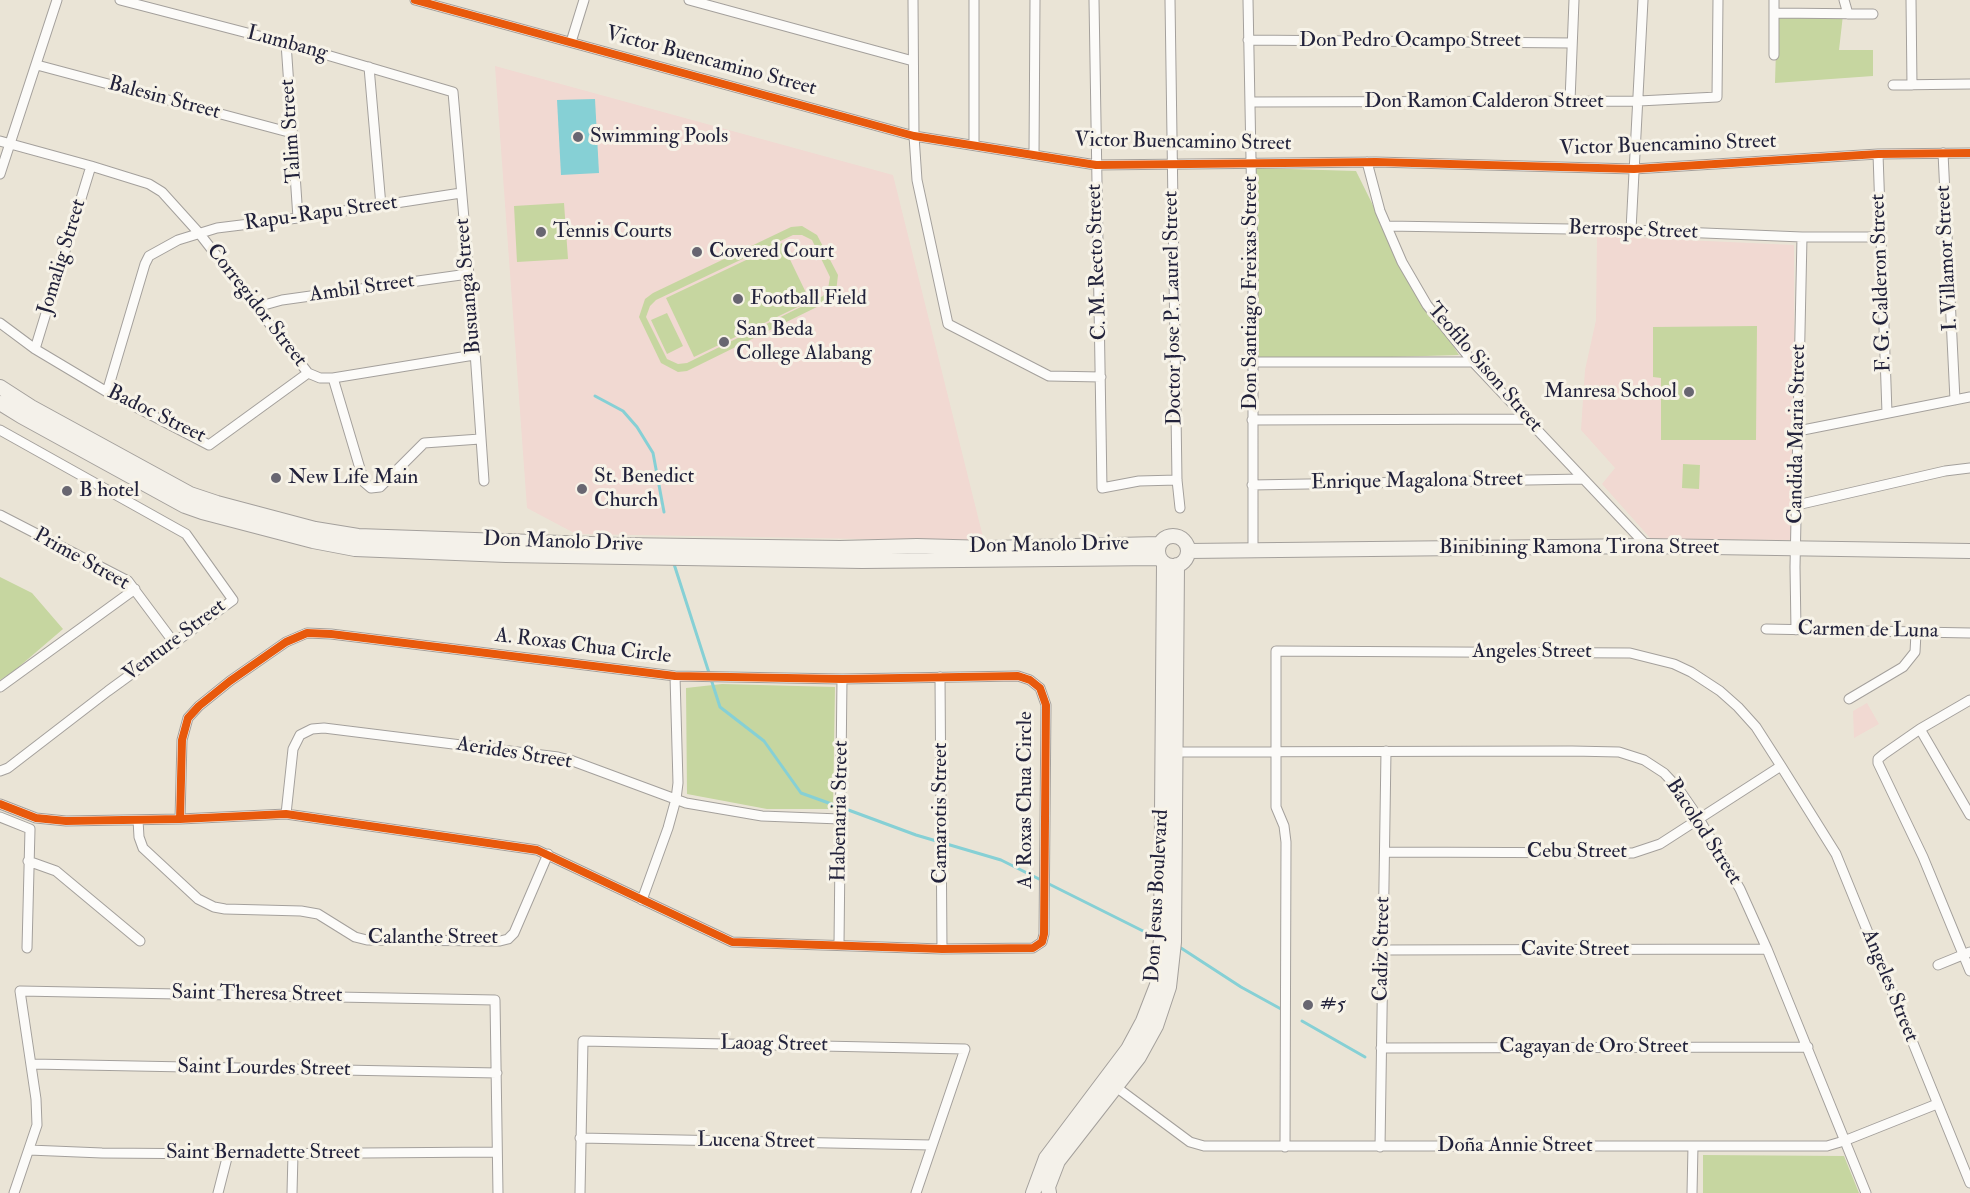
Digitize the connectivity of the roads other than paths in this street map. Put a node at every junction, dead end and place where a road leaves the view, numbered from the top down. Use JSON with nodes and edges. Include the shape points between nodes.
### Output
{"nodes":[{"id":1,"x":57,"y":0,"type":"edge"},
{"id":2,"x":120,"y":0,"type":"edge"},
{"id":3,"x":415,"y":0,"type":"edge"},
{"id":4,"x":584,"y":0,"type":"edge"},
{"id":5,"x":689,"y":0,"type":"edge"},
{"id":6,"x":913,"y":0,"type":"edge"},
{"id":7,"x":974,"y":0,"type":"edge"},
{"id":8,"x":1035,"y":0,"type":"edge"},
{"id":9,"x":1094,"y":0,"type":"edge"},
{"id":10,"x":1170,"y":0,"type":"edge"},
{"id":11,"x":1248,"y":0,"type":"edge"},
{"id":12,"x":1574,"y":0,"type":"edge"},
{"id":13,"x":1644,"y":0,"type":"edge"},
{"id":14,"x":1718,"y":0,"type":"edge"},
{"id":15,"x":1774,"y":0,"type":"edge"},
{"id":16,"x":1844,"y":0,"type":"edge"},
{"id":17,"x":1911,"y":0,"type":"edge"},
{"id":18,"x":1774,"y":14,"type":"junction"},
{"id":19,"x":1848,"y":14,"type":"junction"},
{"id":20,"x":1874,"y":14,"type":"dead end"},
{"id":21,"x":1248,"y":40,"type":"junction"},
{"id":22,"x":572,"y":42,"type":"junction"},
{"id":23,"x":286,"y":43,"type":"junction"},
{"id":24,"x":1572,"y":43,"type":"junction"},
{"id":25,"x":1774,"y":55,"type":"dead end"},
{"id":26,"x":913,"y":61,"type":"junction"},
{"id":27,"x":37,"y":65,"type":"junction"},
{"id":28,"x":369,"y":68,"type":"junction"},
{"id":29,"x":1893,"y":84,"type":"dead end"},
{"id":30,"x":1970,"y":84,"type":"edge"},
{"id":31,"x":1912,"y":85,"type":"junction"},
{"id":32,"x":453,"y":92,"type":"joint"},
{"id":33,"x":1639,"y":101,"type":"junction"},
{"id":34,"x":1250,"y":102,"type":"junction"},
{"id":35,"x":1570,"y":102,"type":"junction"},
{"id":36,"x":292,"y":133,"type":"junction"},
{"id":37,"x":914,"y":136,"type":"junction"},
{"id":38,"x":4,"y":143,"type":"edge"},
{"id":39,"x":974,"y":145,"type":"junction"},
{"id":40,"x":1878,"y":153,"type":"junction"},
{"id":41,"x":1943,"y":153,"type":"junction"},
{"id":42,"x":1970,"y":153,"type":"edge"},
{"id":43,"x":1034,"y":155,"type":"junction"},
{"id":44,"x":1367,"y":162,"type":"junction"},
{"id":45,"x":1171,"y":164,"type":"junction"},
{"id":46,"x":1250,"y":164,"type":"junction"},
{"id":47,"x":1096,"y":165,"type":"junction"},
{"id":48,"x":91,"y":166,"type":"junction"},
{"id":49,"x":1634,"y":169,"type":"junction"},
{"id":50,"x":0,"y":174,"type":"edge"},
{"id":51,"x":461,"y":193,"type":"junction"},
{"id":52,"x":381,"y":206,"type":"junction"},
{"id":53,"x":298,"y":218,"type":"junction"},
{"id":54,"x":1387,"y":226,"type":"junction"},
{"id":55,"x":1630,"y":230,"type":"junction"},
{"id":56,"x":199,"y":233,"type":"junction"},
{"id":57,"x":1802,"y":237,"type":"junction"},
{"id":58,"x":1880,"y":237,"type":"junction"},
{"id":59,"x":468,"y":274,"type":"junction"},
{"id":60,"x":258,"y":307,"type":"junction"},
{"id":61,"x":0,"y":323,"type":"edge"},
{"id":62,"x":34,"y":349,"type":"junction"},
{"id":63,"x":474,"y":355,"type":"junction"},
{"id":64,"x":1253,"y":362,"type":"junction"},
{"id":65,"x":1473,"y":362,"type":"junction"},
{"id":66,"x":308,"y":373,"type":"junction"},
{"id":67,"x":1101,"y":377,"type":"junction"},
{"id":68,"x":333,"y":378,"type":"junction"},
{"id":69,"x":0,"y":387,"type":"edge"},
{"id":70,"x":107,"y":392,"type":"junction"},
{"id":71,"x":1970,"y":397,"type":"edge"},
{"id":72,"x":1955,"y":400,"type":"junction"},
{"id":73,"x":0,"y":403,"type":"edge"},
{"id":74,"x":1887,"y":413,"type":"junction"},
{"id":75,"x":1527,"y":419,"type":"junction"},
{"id":76,"x":1252,"y":420,"type":"junction"},
{"id":77,"x":47,"y":423,"type":"junction"},
{"id":78,"x":0,"y":430,"type":"edge"},
{"id":79,"x":1798,"y":431,"type":"junction"},
{"id":80,"x":480,"y":439,"type":"junction"},
{"id":81,"x":1970,"y":468,"type":"edge"},
{"id":82,"x":1583,"y":479,"type":"junction"},
{"id":83,"x":1177,"y":480,"type":"junction"},
{"id":84,"x":484,"y":481,"type":"dead end"},
{"id":85,"x":1252,"y":485,"type":"junction"},
{"id":86,"x":1797,"y":505,"type":"junction"},
{"id":87,"x":1180,"y":508,"type":"dead end"},
{"id":88,"x":0,"y":515,"type":"edge"},
{"id":89,"x":1159,"y":544,"type":"junction"},
{"id":90,"x":916,"y":546,"type":"junction"},
{"id":91,"x":1647,"y":546,"type":"junction"},
{"id":92,"x":1795,"y":548,"type":"junction"},
{"id":93,"x":1188,"y":551,"type":"junction"},
{"id":94,"x":1253,"y":551,"type":"junction"},
{"id":95,"x":1970,"y":551,"type":"edge"},
{"id":96,"x":775,"y":553,"type":"junction"},
{"id":97,"x":916,"y":561,"type":"junction"},
{"id":98,"x":1167,"y":562,"type":"junction"},
{"id":99,"x":135,"y":590,"type":"junction"},
{"id":100,"x":1766,"y":629,"type":"dead end"},
{"id":101,"x":1796,"y":630,"type":"junction"},
{"id":102,"x":1916,"y":633,"type":"junction"},
{"id":103,"x":1970,"y":633,"type":"edge"},
{"id":104,"x":175,"y":644,"type":"junction"},
{"id":105,"x":675,"y":676,"type":"junction"},
{"id":106,"x":940,"y":677,"type":"junction"},
{"id":107,"x":842,"y":679,"type":"junction"},
{"id":108,"x":0,"y":687,"type":"edge"},
{"id":109,"x":1849,"y":699,"type":"dead end"},
{"id":110,"x":1970,"y":700,"type":"edge"},
{"id":111,"x":1920,"y":729,"type":"junction"},
{"id":112,"x":1386,"y":751,"type":"junction"},
{"id":113,"x":1169,"y":752,"type":"junction"},
{"id":114,"x":1276,"y":752,"type":"junction"},
{"id":115,"x":1781,"y":766,"type":"junction"},
{"id":116,"x":0,"y":771,"type":"edge"},
{"id":117,"x":676,"y":799,"type":"junction"},
{"id":118,"x":0,"y":804,"type":"edge"},
{"id":119,"x":840,"y":811,"type":"junction"},
{"id":120,"x":285,"y":814,"type":"junction"},
{"id":121,"x":1970,"y":815,"type":"edge"},
{"id":122,"x":0,"y":817,"type":"edge"},
{"id":123,"x":1698,"y":817,"type":"junction"},
{"id":124,"x":180,"y":819,"type":"junction"},
{"id":125,"x":138,"y":820,"type":"junction"},
{"id":126,"x":1385,"y":852,"type":"junction"},
{"id":127,"x":548,"y":854,"type":"junction"},
{"id":128,"x":28,"y":861,"type":"junction"},
{"id":129,"x":642,"y":900,"type":"junction"},
{"id":130,"x":140,"y":942,"type":"dead end"},
{"id":131,"x":839,"y":944,"type":"junction"},
{"id":132,"x":27,"y":948,"type":"dead end"},
{"id":133,"x":942,"y":949,"type":"junction"},
{"id":134,"x":1767,"y":949,"type":"junction"},
{"id":135,"x":1383,"y":950,"type":"junction"},
{"id":136,"x":1967,"y":954,"type":"edge"},
{"id":137,"x":1938,"y":965,"type":"dead end"},
{"id":138,"x":1970,"y":971,"type":"edge"},
{"id":139,"x":1808,"y":1047,"type":"junction"},
{"id":140,"x":1381,"y":1048,"type":"junction"},
{"id":141,"x":32,"y":1064,"type":"junction"},
{"id":142,"x":497,"y":1073,"type":"junction"},
{"id":143,"x":1110,"y":1083,"type":"junction"},
{"id":144,"x":1937,"y":1104,"type":"junction"},
{"id":145,"x":580,"y":1138,"type":"junction"},
{"id":146,"x":1844,"y":1141,"type":"junction"},
{"id":147,"x":931,"y":1145,"type":"junction"},
{"id":148,"x":1693,"y":1146,"type":"junction"},
{"id":149,"x":1285,"y":1147,"type":"junction"},
{"id":150,"x":1380,"y":1147,"type":"junction"},
{"id":151,"x":29,"y":1150,"type":"junction"},
{"id":152,"x":497,"y":1152,"type":"junction"},
{"id":153,"x":228,"y":1154,"type":"junction"},
{"id":154,"x":293,"y":1154,"type":"junction"},
{"id":155,"x":1970,"y":1183,"type":"edge"},
{"id":156,"x":1041,"y":1189,"type":"edge"},
{"id":157,"x":14,"y":1193,"type":"edge"},
{"id":158,"x":218,"y":1193,"type":"edge"},
{"id":159,"x":292,"y":1193,"type":"edge"},
{"id":160,"x":498,"y":1193,"type":"edge"},
{"id":161,"x":580,"y":1193,"type":"edge"},
{"id":162,"x":916,"y":1193,"type":"edge"},
{"id":163,"x":1692,"y":1193,"type":"edge"},
{"id":164,"x":1866,"y":1193,"type":"edge"}],
"edges":[{"from":1,"to":27,"type":"street"},
{"from":2,"to":23,"type":"street","name":"Lumbang"},
{"from":3,"to":22,"type":"street","name":"Victor Buencamino Street"},
{"from":4,"to":22,"type":"street"},
{"from":5,"to":26,"type":"street"},
{"from":6,"to":26,"type":"street"},
{"from":7,"to":39,"type":"street"},
{"from":8,"to":43,"type":"street"},
{"from":9,"to":47,"type":"street","name":"C. M. Recto Street"},
{"from":10,"to":45,"type":"street","name":"Doctor Jose P. Laurel Street"},
{"from":11,"to":21,"type":"street","name":"Don Santiago Freixas Street"},
{"from":12,"to":24,"type":"street"},
{"from":13,"to":33,"type":"street"},
{"from":14,"to":33,"type":"street","name":"Don Ramon Calderon Street","via":[[1717,97]]},
{"from":15,"to":18,"type":"street"},
{"from":16,"to":19,"type":"street"},
{"from":17,"to":31,"type":"street"},
{"from":18,"to":19,"type":"street"},
{"from":18,"to":25,"type":"street"},
{"from":19,"to":20,"type":"street"},
{"from":21,"to":24,"type":"street","name":"Don Pedro Ocampo Street"},
{"from":21,"to":34,"type":"street","name":"Don Santiago Freixas Street"},
{"from":22,"to":37,"type":"street","name":"Victor Buencamino Street"},
{"from":23,"to":28,"type":"street","name":"Lumbang"},
{"from":23,"to":36,"type":"street","name":"Talim Street"},
{"from":24,"to":35,"type":"street"},
{"from":26,"to":37,"type":"street"},
{"from":27,"to":36,"type":"street","name":"Balesin Street"},
{"from":27,"to":38,"type":"street"},
{"from":28,"to":32,"type":"street","name":"Lumbang"},
{"from":28,"to":52,"type":"street"},
{"from":29,"to":31,"type":"street"},
{"from":30,"to":31,"type":"street"},
{"from":32,"to":51,"type":"street","name":"Busuanga Street"},
{"from":33,"to":35,"type":"street","name":"Don Ramon Calderon Street"},
{"from":33,"to":49,"type":"street"},
{"from":34,"to":35,"type":"street","name":"Don Ramon Calderon Street"},
{"from":34,"to":46,"type":"street","name":"Don Santiago Freixas Street"},
{"from":36,"to":53,"type":"street","name":"Talim Street"},
{"from":37,"to":39,"type":"street","name":"Victor Buencamino Street"},
{"from":37,"to":67,"type":"street","via":[[917,180],[948,324],[1049,376]]},
{"from":38,"to":48,"type":"street","name":"Corregidor Street"},
{"from":38,"to":50,"type":"street"},
{"from":39,"to":43,"type":"street","name":"Victor Buencamino Street"},
{"from":40,"to":41,"type":"street","name":"Victor Buencamino Street"},
{"from":40,"to":49,"type":"street","name":"Victor Buencamino Street"},
{"from":40,"to":58,"type":"street","name":"F. G. Calderon Street"},
{"from":41,"to":42,"type":"street","name":"Victor Buencamino Street"},
{"from":41,"to":72,"type":"street","name":"I. Villamor Street"},
{"from":43,"to":47,"type":"street","name":"Victor Buencamino Street"},
{"from":44,"to":46,"type":"street","name":"Victor Buencamino Street"},
{"from":44,"to":49,"type":"street","name":"Victor Buencamino Street"},
{"from":44,"to":54,"type":"street","name":"Teofilo Sison Street"},
{"from":45,"to":46,"type":"street","name":"Victor Buencamino Street"},
{"from":45,"to":47,"type":"street","name":"Victor Buencamino Street"},
{"from":45,"to":83,"type":"street","name":"Doctor Jose P. Laurel Street"},
{"from":46,"to":64,"type":"street","name":"Don Santiago Freixas Street"},
{"from":47,"to":67,"type":"street","name":"C. M. Recto Street"},
{"from":48,"to":56,"type":"street","name":"Corregidor Street","via":[[162,192]]},
{"from":48,"to":62,"type":"street","name":"Jomalig Street"},
{"from":49,"to":55,"type":"street"},
{"from":51,"to":52,"type":"street","name":"Rapu-Rapu Street"},
{"from":51,"to":59,"type":"street","name":"Busuanga Street"},
{"from":52,"to":53,"type":"street","name":"Rapu-Rapu Street"},
{"from":53,"to":56,"type":"street","name":"Rapu-Rapu Street"},
{"from":54,"to":55,"type":"street","name":"Berrospe Street"},
{"from":54,"to":65,"type":"street","name":"Teofilo Sison Street","via":[[1419,292]]},
{"from":55,"to":57,"type":"street","name":"Berrospe Street"},
{"from":56,"to":60,"type":"street","name":"Corregidor Street"},
{"from":56,"to":70,"type":"street","name":"Rapu-Rapu Street","via":[[149,256]]},
{"from":57,"to":58,"type":"street","name":"Berrospe Street"},
{"from":57,"to":79,"type":"street","name":"Candida Maria Street"},
{"from":58,"to":74,"type":"street","name":"F. G. Calderon Street"},
{"from":59,"to":60,"type":"street","name":"Ambil Street","via":[[282,300]]},
{"from":59,"to":63,"type":"street","name":"Busuanga Street"},
{"from":60,"to":66,"type":"street","name":"Corregidor Street"},
{"from":61,"to":62,"type":"street","name":"Badoc Street"},
{"from":62,"to":70,"type":"street","name":"Badoc Street"},
{"from":63,"to":68,"type":"street"},
{"from":63,"to":80,"type":"street","name":"Busuanga Street"},
{"from":64,"to":65,"type":"street"},
{"from":64,"to":76,"type":"street","name":"Don Santiago Freixas Street"},
{"from":65,"to":75,"type":"street","name":"Teofilo Sison Street"},
{"from":66,"to":68,"type":"street","name":"Corregidor Street"},
{"from":66,"to":70,"type":"street","name":"Badoc Street","via":[[209,445]]},
{"from":67,"to":83,"type":"street","name":"C. M. Recto Street","via":[[1102,488],[1139,481]]},
{"from":68,"to":80,"type":"street","name":"Corregidor Street","via":[[364,482],[371,488],[380,487],[424,443]]},
{"from":69,"to":77,"type":"street","name":"Don Manolo Drive"},
{"from":71,"to":72,"type":"street"},
{"from":72,"to":74,"type":"street"},
{"from":73,"to":77,"type":"street","name":"Don Manolo Drive"},
{"from":74,"to":79,"type":"street"},
{"from":75,"to":76,"type":"street"},
{"from":75,"to":82,"type":"street","name":"Teofilo Sison Street"},
{"from":76,"to":85,"type":"street","name":"Don Santiago Freixas Street"},
{"from":77,"to":96,"type":"street","name":"Don Manolo Drive","via":[[190,494],[314,535],[508,548]]},
{"from":78,"to":104,"type":"street","name":"Venture Street","via":[[186,534],[233,600]]},
{"from":79,"to":86,"type":"street","name":"Candida Maria Street"},
{"from":80,"to":84,"type":"street","name":"Busuanga Street"},
{"from":81,"to":86,"type":"street"},
{"from":82,"to":85,"type":"street","name":"Enrique Magalona Street"},
{"from":82,"to":91,"type":"street","name":"Teofilo Sison Street"},
{"from":83,"to":87,"type":"street","name":"Doctor Jose P. Laurel Street"},
{"from":85,"to":94,"type":"street","name":"Don Santiago Freixas Street"},
{"from":86,"to":92,"type":"street","name":"Candida Maria Street"},
{"from":88,"to":99,"type":"street","name":"Prime Street","via":[[128,581]]},
{"from":89,"to":90,"type":"street","name":"Don Manolo Drive"},
{"from":89,"to":93,"type":"street","via":[[1164,537],[1173,535],[1187,543]]},
{"from":89,"to":98,"type":"street","via":[[1157,551]]},
{"from":90,"to":96,"type":"street","name":"Don Manolo Drive"},
{"from":90,"to":97,"type":"street"},
{"from":91,"to":92,"type":"street","name":"Binibining Ramona Tirona Street"},
{"from":91,"to":94,"type":"street","name":"Binibining Ramona Tirona Street"},
{"from":92,"to":95,"type":"street","name":"Binibining Ramona Tirona Street"},
{"from":92,"to":101,"type":"street","name":"Candida Maria Street"},
{"from":93,"to":94,"type":"street","name":"Binibining Ramona Tirona Street"},
{"from":93,"to":98,"type":"street","via":[[1187,558]]},
{"from":96,"to":97,"type":"street","name":"Don Manolo Drive"},
{"from":97,"to":98,"type":"street","name":"Don Manolo Drive"},
{"from":98,"to":113,"type":"street","name":"Don Jesus Boulevard"},
{"from":99,"to":104,"type":"street","name":"Prime Street"},
{"from":99,"to":108,"type":"street"},
{"from":100,"to":101,"type":"street","name":"Carmen de Luna"},
{"from":101,"to":102,"type":"street","name":"Carmen de Luna"},
{"from":102,"to":103,"type":"street","name":"Carmen de Luna"},
{"from":102,"to":109,"type":"street","via":[[1915,652],[1903,667]]},
{"from":104,"to":116,"type":"street","name":"Venture Street"},
{"from":105,"to":107,"type":"street","name":"A. Roxas Chua Circle"},
{"from":105,"to":117,"type":"street"},
{"from":105,"to":124,"type":"street","name":"A. Roxas Chua Circle","via":[[307,633],[286,642],[230,681],[188,718],[182,740]]},
{"from":106,"to":107,"type":"street","name":"A. Roxas Chua Circle"},
{"from":106,"to":133,"type":"street","name":"Camarotis Street"},
{"from":106,"to":133,"type":"street","name":"A. Roxas Chua Circle","via":[[1018,676],[1040,688],[1046,705],[1042,942],[1033,948]]},
{"from":107,"to":119,"type":"street","name":"Habenaria Street"},
{"from":110,"to":111,"type":"street"},
{"from":111,"to":121,"type":"street"},
{"from":111,"to":136,"type":"street","via":[[1884,754],[1878,763]]},
{"from":112,"to":114,"type":"street","name":"Bacolod Street"},
{"from":112,"to":123,"type":"street","name":"Bacolod Street","via":[[1619,752],[1644,760],[1664,773]]},
{"from":112,"to":126,"type":"street","name":"Cadiz Street"},
{"from":113,"to":114,"type":"street","name":"Bacolod Street"},
{"from":113,"to":143,"type":"street","name":"Don Jesus Boulevard","via":[[1157,985]]},
{"from":114,"to":115,"type":"street","name":"Angeles Street","via":[[1276,651],[1599,652],[1650,657],[1691,672],[1738,707]]},
{"from":114,"to":149,"type":"street","name":"Angeles Street","via":[[1276,807],[1286,842]]},
{"from":115,"to":123,"type":"street","name":"Cebu Street"},
{"from":115,"to":144,"type":"street","name":"Angeles Street","via":[[1836,854]]},
{"from":117,"to":119,"type":"street","name":"Aerides Street","via":[[762,816]]},
{"from":117,"to":120,"type":"street","name":"Aerides Street","via":[[564,759],[324,728],[300,735],[293,749]]},
{"from":117,"to":129,"type":"street"},
{"from":118,"to":125,"type":"street","name":"A. Roxas Chua Circle","via":[[36,818]]},
{"from":119,"to":131,"type":"street","name":"Habenaria Street"},
{"from":120,"to":124,"type":"street","name":"A. Roxas Chua Circle"},
{"from":120,"to":127,"type":"street","name":"A. Roxas Chua Circle"},
{"from":122,"to":128,"type":"street","via":[[30,829]]},
{"from":123,"to":126,"type":"street","name":"Cebu Street","via":[[1660,844],[1634,853]]},
{"from":123,"to":134,"type":"street","name":"Bacolod Street","via":[[1740,889]]},
{"from":124,"to":125,"type":"street","name":"A. Roxas Chua Circle"},
{"from":125,"to":127,"type":"street","name":"Calanthe Street","via":[[143,848],[198,899],[225,909],[302,910],[318,914],[367,940],[508,939]]},
{"from":126,"to":135,"type":"street","name":"Cadiz Street"},
{"from":127,"to":129,"type":"street","name":"A. Roxas Chua Circle"},
{"from":128,"to":130,"type":"street","via":[[56,871]]},
{"from":128,"to":132,"type":"street"},
{"from":129,"to":131,"type":"street","name":"A. Roxas Chua Circle","via":[[732,942]]},
{"from":131,"to":133,"type":"street","name":"A. Roxas Chua Circle"},
{"from":134,"to":135,"type":"street","name":"Cavite Street"},
{"from":134,"to":139,"type":"street","name":"Bacolod Street"},
{"from":135,"to":140,"type":"street","name":"Cadiz Street"},
{"from":136,"to":137,"type":"street"},
{"from":136,"to":138,"type":"street"},
{"from":139,"to":140,"type":"street","name":"Cagayan de Oro Street"},
{"from":139,"to":146,"type":"street","name":"Bacolod Street"},
{"from":140,"to":150,"type":"street","name":"Cadiz Street"},
{"from":141,"to":142,"type":"street","name":"Saint Lourdes Street"},
{"from":141,"to":142,"type":"street","name":"Saint Theresa Street","via":[[20,991],[495,1000]]},
{"from":141,"to":151,"type":"street","via":[[37,1125]]},
{"from":142,"to":152,"type":"street"},
{"from":143,"to":149,"type":"street","name":"Doña Annie Street","via":[[1197,1145]]},
{"from":143,"to":156,"type":"street","name":"Don Jesus Boulevard"},
{"from":144,"to":146,"type":"street","name":"Doña Annie Street"},
{"from":144,"to":155,"type":"street","name":"Angeles Street"},
{"from":145,"to":147,"type":"street","name":"Lucena Street"},
{"from":145,"to":147,"type":"street","name":"Laoag Street","via":[[583,1041],[965,1050]]},
{"from":145,"to":161,"type":"street"},
{"from":146,"to":148,"type":"street","name":"Doña Annie Street","via":[[1827,1146]]},
{"from":146,"to":164,"type":"street","name":"Bacolod Street"},
{"from":147,"to":162,"type":"street"},
{"from":148,"to":150,"type":"street","name":"Doña Annie Street"},
{"from":148,"to":163,"type":"street"},
{"from":149,"to":150,"type":"street","name":"Doña Annie Street"},
{"from":151,"to":153,"type":"street","name":"Saint Bernadette Street"},
{"from":151,"to":157,"type":"street"},
{"from":152,"to":154,"type":"street","name":"Saint Bernadette Street"},
{"from":152,"to":160,"type":"street"},
{"from":153,"to":154,"type":"street","name":"Saint Bernadette Street"},
{"from":153,"to":158,"type":"street"},
{"from":154,"to":159,"type":"street"}]}
